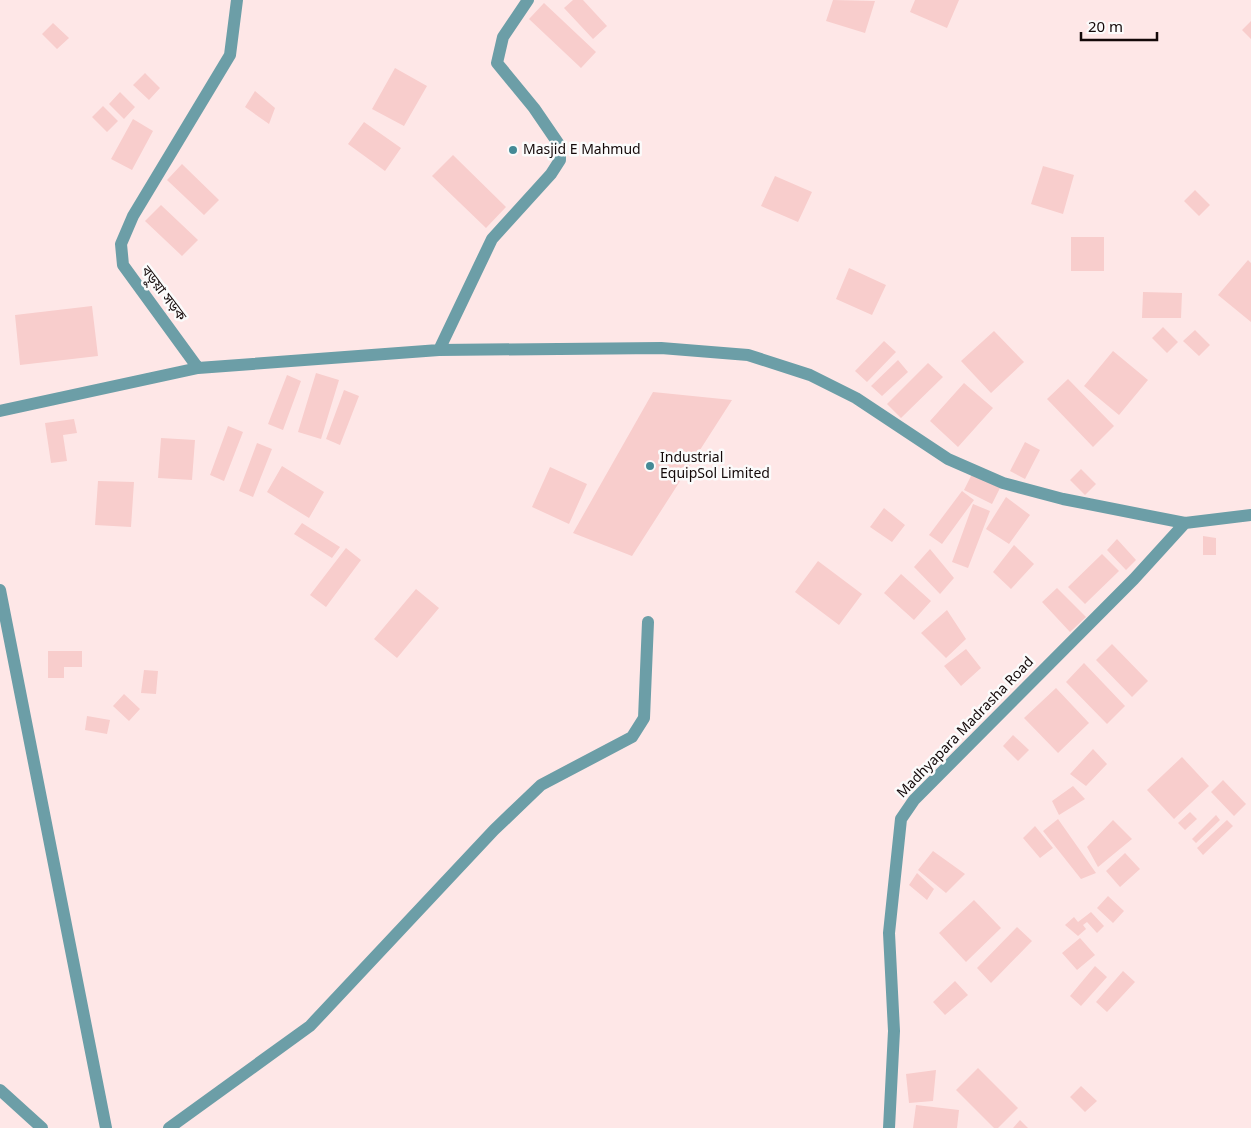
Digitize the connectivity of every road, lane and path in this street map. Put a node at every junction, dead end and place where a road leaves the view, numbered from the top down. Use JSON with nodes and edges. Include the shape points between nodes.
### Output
{"nodes":[{"id":1,"x":237,"y":0,"type":"edge"},
{"id":2,"x":528,"y":0,"type":"edge"},
{"id":3,"x":439,"y":350,"type":"junction"},
{"id":4,"x":198,"y":368,"type":"junction"},
{"id":5,"x":0,"y":412,"type":"edge"},
{"id":6,"x":1251,"y":515,"type":"edge"},
{"id":7,"x":1185,"y":522,"type":"junction"},
{"id":8,"x":0,"y":590,"type":"edge"},
{"id":9,"x":648,"y":622,"type":"dead end"},
{"id":10,"x":0,"y":1090,"type":"edge"},
{"id":11,"x":42,"y":1128,"type":"edge"},
{"id":12,"x":106,"y":1128,"type":"edge"},
{"id":13,"x":169,"y":1128,"type":"edge"},
{"id":14,"x":890,"y":1128,"type":"edge"}],
"edges":[{"from":1,"to":4,"type":"street","name":"বড়ুয়া সড়ক","via":[[230,55],[133,216],[121,244],[123,265]]},
{"from":2,"to":3,"type":"street","via":[[503,37],[497,62],[560,146],[560,160],[492,239]]},
{"from":3,"to":4,"type":"street"},
{"from":3,"to":7,"type":"street","via":[[661,348],[748,355],[810,375],[856,398],[948,459],[1004,483],[1063,499]]},
{"from":4,"to":5,"type":"street"},
{"from":6,"to":7,"type":"street"},
{"from":7,"to":14,"type":"street","name":"Madhyapara Madrasha Road","via":[[1134,578],[914,800],[901,819],[889,932],[894,1031]]},
{"from":8,"to":12,"type":"street"},
{"from":9,"to":13,"type":"street","via":[[644,718],[632,737],[541,785],[494,830],[310,1026]]},
{"from":10,"to":11,"type":"street"}]}
